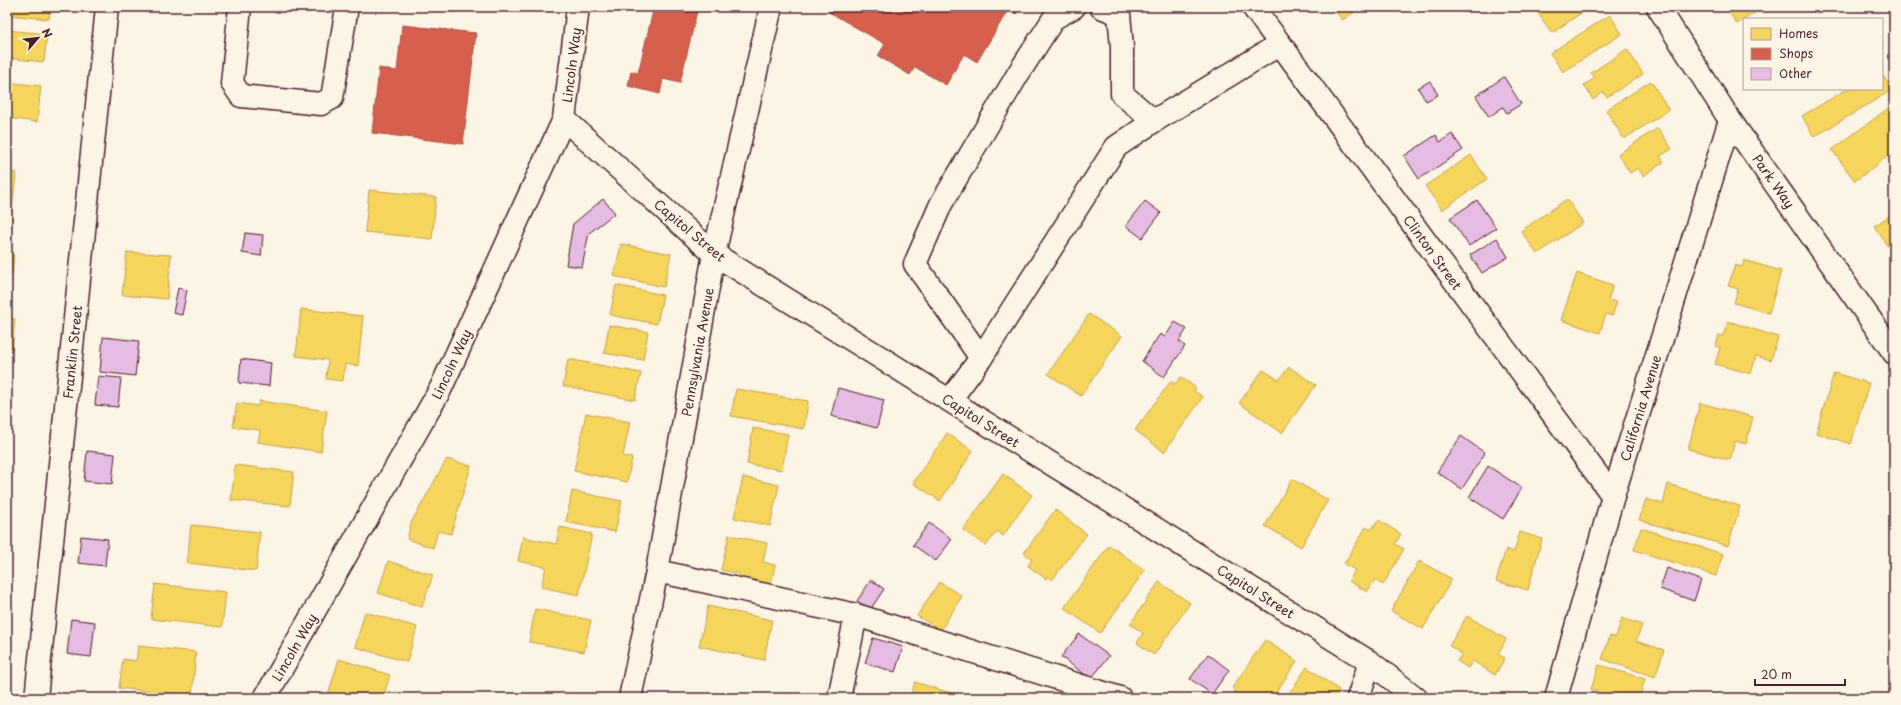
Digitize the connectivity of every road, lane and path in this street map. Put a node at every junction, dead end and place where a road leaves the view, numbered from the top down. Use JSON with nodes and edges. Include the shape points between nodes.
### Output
{"nodes":[{"id":1,"x":107,"y":7,"type":"edge"},
{"id":2,"x":240,"y":7,"type":"edge"},
{"id":3,"x":578,"y":7,"type":"edge"},
{"id":4,"x":771,"y":7,"type":"edge"},
{"id":5,"x":1074,"y":7,"type":"edge"},
{"id":6,"x":1253,"y":7,"type":"edge"},
{"id":7,"x":1658,"y":7,"type":"edge"},
{"id":8,"x":343,"y":8,"type":"edge"},
{"id":9,"x":1113,"y":9,"type":"edge"},
{"id":10,"x":1280,"y":44,"type":"junction"},
{"id":11,"x":564,"y":119,"type":"junction"},
{"id":12,"x":1730,"y":120,"type":"junction"},
{"id":13,"x":1154,"y":121,"type":"junction"},
{"id":14,"x":714,"y":254,"type":"junction"},
{"id":15,"x":1894,"y":352,"type":"edge"},
{"id":16,"x":980,"y":358,"type":"junction"},
{"id":17,"x":950,"y":400,"type":"junction"},
{"id":18,"x":1613,"y":496,"type":"junction"},
{"id":19,"x":657,"y":570,"type":"junction"},
{"id":20,"x":856,"y":615,"type":"junction"},
{"id":21,"x":1370,"y":662,"type":"junction"},
{"id":22,"x":36,"y":698,"type":"edge"},
{"id":23,"x":265,"y":698,"type":"edge"},
{"id":24,"x":630,"y":698,"type":"edge"},
{"id":25,"x":839,"y":698,"type":"edge"},
{"id":26,"x":1120,"y":698,"type":"edge"},
{"id":27,"x":1358,"y":698,"type":"edge"},
{"id":28,"x":1416,"y":698,"type":"edge"},
{"id":29,"x":1556,"y":698,"type":"edge"}],
"edges":[{"from":1,"to":22,"type":"street","name":"Franklin Street"},
{"from":2,"to":8,"type":"street","via":[[232,83],[241,96],[321,104],[332,98]]},
{"from":3,"to":11,"type":"street","name":"Lincoln Way"},
{"from":4,"to":14,"type":"street","name":"Pennsylvania Avenue"},
{"from":5,"to":16,"type":"street","via":[[1054,18],[1018,74],[941,204],[915,264]]},
{"from":6,"to":10,"type":"street","name":"Clinton Street"},
{"from":7,"to":12,"type":"street","name":"Park Way"},
{"from":9,"to":13,"type":"street","via":[[1122,47],[1122,94]]},
{"from":10,"to":13,"type":"street"},
{"from":10,"to":18,"type":"street","name":"Clinton Street"},
{"from":11,"to":14,"type":"street","name":"Capitol Street"},
{"from":11,"to":23,"type":"street","name":"Lincoln Way","via":[[440,390]]},
{"from":12,"to":15,"type":"street","name":"Park Way"},
{"from":12,"to":18,"type":"street","name":"California Avenue"},
{"from":13,"to":16,"type":"street","via":[[1116,147]]},
{"from":14,"to":17,"type":"street","name":"Capitol Street"},
{"from":14,"to":19,"type":"street","name":"Pennsylvania Avenue"},
{"from":16,"to":17,"type":"street"},
{"from":17,"to":21,"type":"street","name":"Capitol Street"},
{"from":18,"to":29,"type":"street","name":"California Avenue"},
{"from":19,"to":20,"type":"street"},
{"from":19,"to":24,"type":"street","name":"Pennsylvania Avenue"},
{"from":20,"to":25,"type":"street"},
{"from":20,"to":26,"type":"street"},
{"from":21,"to":27,"type":"street"},
{"from":21,"to":28,"type":"street","name":"Capitol Street"}]}
